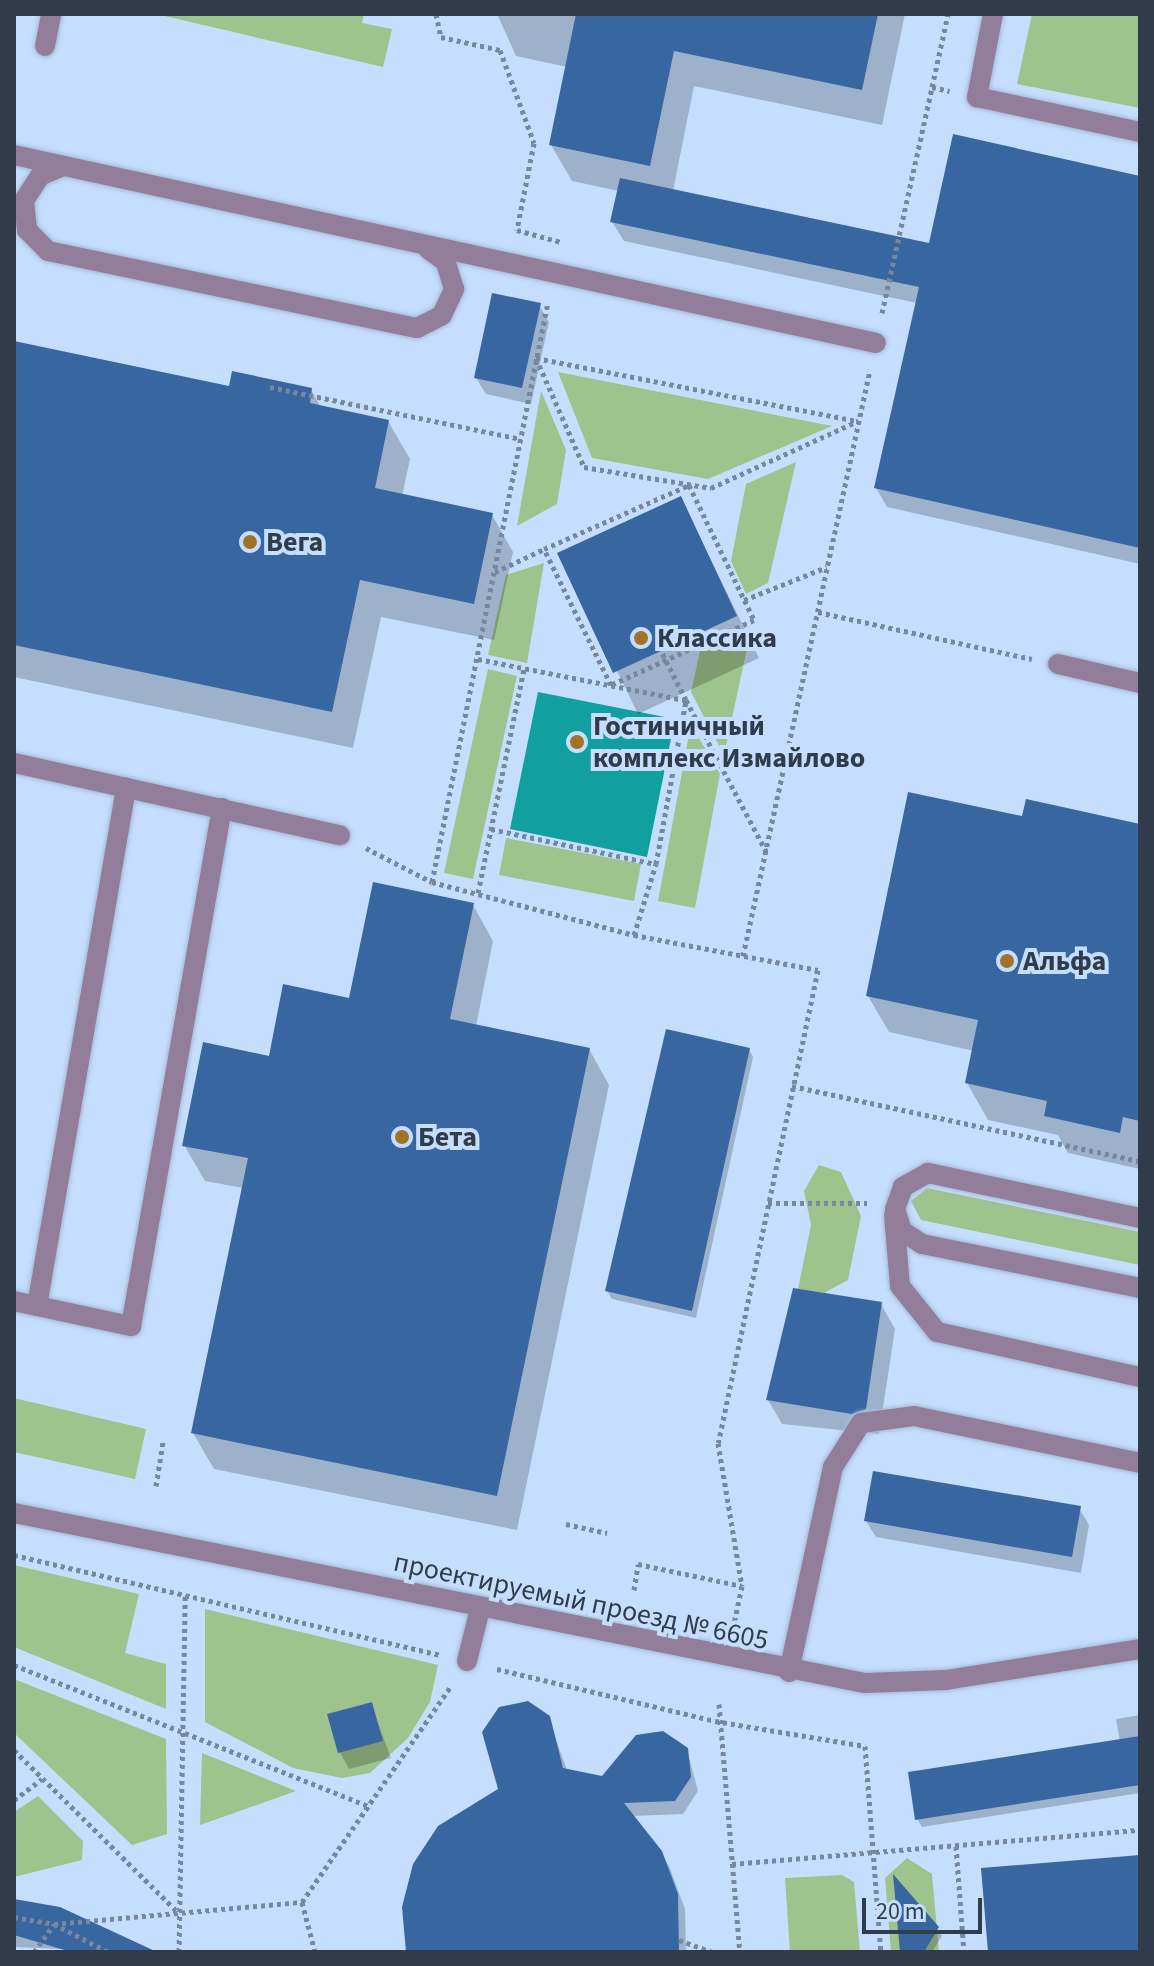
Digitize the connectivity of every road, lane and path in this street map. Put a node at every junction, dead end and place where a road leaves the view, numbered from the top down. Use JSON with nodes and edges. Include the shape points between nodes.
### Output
{"nodes":[{"id":1,"x":51,"y":14,"type":"edge"},
{"id":2,"x":436,"y":14,"type":"edge"},
{"id":3,"x":948,"y":14,"type":"edge"},
{"id":4,"x":993,"y":14,"type":"edge"},
{"id":5,"x":45,"y":46,"type":"dead end"},
{"id":6,"x":932,"y":87,"type":"junction"},
{"id":7,"x":977,"y":97,"type":"junction"},
{"id":8,"x":1140,"y":132,"type":"edge"},
{"id":9,"x":14,"y":155,"type":"edge"},
{"id":10,"x":63,"y":166,"type":"junction"},
{"id":11,"x":423,"y":247,"type":"junction"},
{"id":12,"x":553,"y":275,"type":"junction"},
{"id":13,"x":876,"y":343,"type":"junction"},
{"id":14,"x":536,"y":358,"type":"junction"},
{"id":15,"x":270,"y":387,"type":"dead end"},
{"id":16,"x":859,"y":421,"type":"junction"},
{"id":17,"x":521,"y":439,"type":"junction"},
{"id":18,"x":689,"y":485,"type":"junction"},
{"id":19,"x":544,"y":549,"type":"junction"},
{"id":20,"x":827,"y":567,"type":"junction"},
{"id":21,"x":495,"y":572,"type":"junction"},
{"id":22,"x":744,"y":600,"type":"junction"},
{"id":23,"x":818,"y":612,"type":"junction"},
{"id":24,"x":661,"y":651,"type":"dead end"},
{"id":25,"x":1008,"y":654,"type":"dead end"},
{"id":26,"x":478,"y":659,"type":"junction"},
{"id":27,"x":667,"y":661,"type":"junction"},
{"id":28,"x":1058,"y":664,"type":"dead end"},
{"id":29,"x":524,"y":668,"type":"junction"},
{"id":30,"x":1140,"y":683,"type":"edge"},
{"id":31,"x":611,"y":685,"type":"junction"},
{"id":32,"x":686,"y":700,"type":"junction"},
{"id":33,"x":14,"y":763,"type":"edge"},
{"id":34,"x":126,"y":788,"type":"junction"},
{"id":35,"x":222,"y":808,"type":"junction"},
{"id":36,"x":491,"y":829,"type":"junction"},
{"id":37,"x":340,"y":835,"type":"joint"},
{"id":38,"x":766,"y":851,"type":"junction"},
{"id":39,"x":656,"y":864,"type":"junction"},
{"id":40,"x":432,"y":882,"type":"junction"},
{"id":41,"x":478,"y":893,"type":"junction"},
{"id":42,"x":634,"y":935,"type":"junction"},
{"id":43,"x":743,"y":956,"type":"junction"},
{"id":44,"x":792,"y":1086,"type":"junction"},
{"id":45,"x":1140,"y":1161,"type":"edge"},
{"id":46,"x":768,"y":1203,"type":"junction"},
{"id":47,"x":896,"y":1203,"type":"junction"},
{"id":48,"x":1140,"y":1218,"type":"edge"},
{"id":49,"x":1140,"y":1288,"type":"edge"},
{"id":50,"x":14,"y":1301,"type":"edge"},
{"id":51,"x":37,"y":1306,"type":"junction"},
{"id":52,"x":1140,"y":1377,"type":"edge"},
{"id":53,"x":163,"y":1442,"type":"dead end"},
{"id":54,"x":1140,"y":1463,"type":"edge"},
{"id":55,"x":156,"y":1486,"type":"dead end"},
{"id":56,"x":14,"y":1513,"type":"edge"},
{"id":57,"x":566,"y":1524,"type":"dead end"},
{"id":58,"x":607,"y":1533,"type":"dead end"},
{"id":59,"x":14,"y":1555,"type":"edge"},
{"id":60,"x":742,"y":1586,"type":"junction"},
{"id":61,"x":634,"y":1590,"type":"dead end"},
{"id":62,"x":185,"y":1595,"type":"junction"},
{"id":63,"x":480,"y":1609,"type":"junction"},
{"id":64,"x":734,"y":1625,"type":"dead end"},
{"id":65,"x":1140,"y":1649,"type":"edge"},
{"id":66,"x":467,"y":1661,"type":"junction"},
{"id":67,"x":14,"y":1665,"type":"edge"},
{"id":68,"x":789,"y":1672,"type":"junction"},
{"id":69,"x":719,"y":1704,"type":"dead end"},
{"id":70,"x":715,"y":1721,"type":"junction"},
{"id":71,"x":183,"y":1731,"type":"junction"},
{"id":72,"x":14,"y":1750,"type":"edge"},
{"id":73,"x":42,"y":1778,"type":"junction"},
{"id":74,"x":14,"y":1800,"type":"edge"},
{"id":75,"x":371,"y":1807,"type":"junction"},
{"id":76,"x":1140,"y":1830,"type":"edge"},
{"id":77,"x":956,"y":1846,"type":"junction"},
{"id":78,"x":874,"y":1854,"type":"junction"},
{"id":79,"x":732,"y":1864,"type":"junction"},
{"id":80,"x":302,"y":1902,"type":"junction"},
{"id":81,"x":180,"y":1913,"type":"junction"},
{"id":82,"x":14,"y":1917,"type":"edge"},
{"id":83,"x":54,"y":1924,"type":"junction"},
{"id":84,"x":679,"y":1940,"type":"dead end"},
{"id":85,"x":34,"y":1952,"type":"edge"},
{"id":86,"x":108,"y":1952,"type":"edge"},
{"id":87,"x":179,"y":1952,"type":"edge"},
{"id":88,"x":315,"y":1952,"type":"edge"},
{"id":89,"x":712,"y":1952,"type":"edge"},
{"id":90,"x":740,"y":1952,"type":"edge"},
{"id":91,"x":881,"y":1952,"type":"edge"},
{"id":92,"x":964,"y":1952,"type":"edge"}],
"edges":[{"from":1,"to":5,"type":"street"},
{"from":2,"to":12,"type":"path","via":[[441,37],[500,50],[534,143],[517,230],[562,240]]},
{"from":3,"to":6,"type":"path"},
{"from":4,"to":7,"type":"street"},
{"from":6,"to":7,"type":"path"},
{"from":6,"to":13,"type":"path"},
{"from":7,"to":8,"type":"street"},
{"from":9,"to":10,"type":"street"},
{"from":10,"to":11,"type":"street"},
{"from":10,"to":11,"type":"street","via":[[40,176],[24,201],[27,230],[48,251],[417,328],[442,315],[454,289],[446,262]]},
{"from":11,"to":12,"type":"street"},
{"from":12,"to":13,"type":"street"},
{"from":12,"to":14,"type":"path"},
{"from":13,"to":16,"type":"path"},
{"from":14,"to":16,"type":"path"},
{"from":14,"to":17,"type":"path"},
{"from":14,"to":18,"type":"path","via":[[584,467]]},
{"from":15,"to":17,"type":"path"},
{"from":16,"to":18,"type":"path","via":[[711,488]]},
{"from":16,"to":20,"type":"path"},
{"from":17,"to":21,"type":"path"},
{"from":18,"to":19,"type":"path"},
{"from":18,"to":22,"type":"path"},
{"from":19,"to":21,"type":"path"},
{"from":19,"to":31,"type":"path"},
{"from":20,"to":22,"type":"path"},
{"from":20,"to":23,"type":"path"},
{"from":21,"to":26,"type":"path"},
{"from":22,"to":27,"type":"path","via":[[754,620]]},
{"from":23,"to":25,"type":"path"},
{"from":23,"to":38,"type":"path"},
{"from":24,"to":27,"type":"path"},
{"from":26,"to":29,"type":"path"},
{"from":26,"to":40,"type":"path"},
{"from":27,"to":31,"type":"path"},
{"from":27,"to":32,"type":"path"},
{"from":28,"to":30,"type":"street"},
{"from":29,"to":31,"type":"path"},
{"from":29,"to":36,"type":"path"},
{"from":31,"to":32,"type":"path"},
{"from":32,"to":38,"type":"path"},
{"from":32,"to":39,"type":"path"},
{"from":33,"to":34,"type":"street"},
{"from":34,"to":35,"type":"street"},
{"from":34,"to":51,"type":"street"},
{"from":35,"to":37,"type":"street"},
{"from":35,"to":51,"type":"street","via":[[131,1326]]},
{"from":36,"to":39,"type":"path"},
{"from":36,"to":41,"type":"path"},
{"from":37,"to":40,"type":"path"},
{"from":38,"to":43,"type":"path"},
{"from":39,"to":42,"type":"path"},
{"from":40,"to":41,"type":"path"},
{"from":41,"to":42,"type":"path"},
{"from":42,"to":43,"type":"path"},
{"from":43,"to":44,"type":"path","via":[[818,970]]},
{"from":44,"to":45,"type":"path"},
{"from":44,"to":46,"type":"path"},
{"from":46,"to":47,"type":"path"},
{"from":46,"to":60,"type":"path","via":[[718,1443]]},
{"from":47,"to":48,"type":"street","via":[[907,1183],[928,1173]]},
{"from":47,"to":49,"type":"street","via":[[902,1231],[922,1244]]},
{"from":47,"to":52,"type":"street","via":[[900,1286],[937,1332]]},
{"from":50,"to":51,"type":"street"},
{"from":53,"to":55,"type":"path"},
{"from":54,"to":68,"type":"street","via":[[914,1416],[861,1423],[833,1467]]},
{"from":56,"to":63,"type":"street","name":"проектируемый проезд № 6605"},
{"from":57,"to":58,"type":"path"},
{"from":59,"to":62,"type":"path"},
{"from":60,"to":61,"type":"path","via":[[638,1564]]},
{"from":60,"to":64,"type":"path"},
{"from":62,"to":66,"type":"path"},
{"from":62,"to":71,"type":"path"},
{"from":63,"to":66,"type":"street"},
{"from":63,"to":68,"type":"street","name":"проектируемый проезд № 6605"},
{"from":65,"to":68,"type":"street","name":"проектируемый проезд № 6605","via":[[902,1683]]},
{"from":66,"to":70,"type":"path"},
{"from":66,"to":75,"type":"path"},
{"from":67,"to":71,"type":"path"},
{"from":69,"to":70,"type":"path"},
{"from":70,"to":78,"type":"path","via":[[865,1746]]},
{"from":70,"to":79,"type":"path"},
{"from":71,"to":75,"type":"path"},
{"from":71,"to":81,"type":"path"},
{"from":72,"to":73,"type":"path"},
{"from":73,"to":74,"type":"path"},
{"from":73,"to":81,"type":"path"},
{"from":75,"to":80,"type":"path"},
{"from":76,"to":77,"type":"path"},
{"from":77,"to":78,"type":"path"},
{"from":77,"to":92,"type":"path"},
{"from":78,"to":79,"type":"path"},
{"from":78,"to":91,"type":"path"},
{"from":79,"to":90,"type":"path"},
{"from":80,"to":81,"type":"path"},
{"from":80,"to":88,"type":"path"},
{"from":81,"to":83,"type":"path"},
{"from":81,"to":87,"type":"path"},
{"from":82,"to":83,"type":"path"},
{"from":83,"to":85,"type":"path"},
{"from":83,"to":86,"type":"path"},
{"from":84,"to":89,"type":"path"}]}
